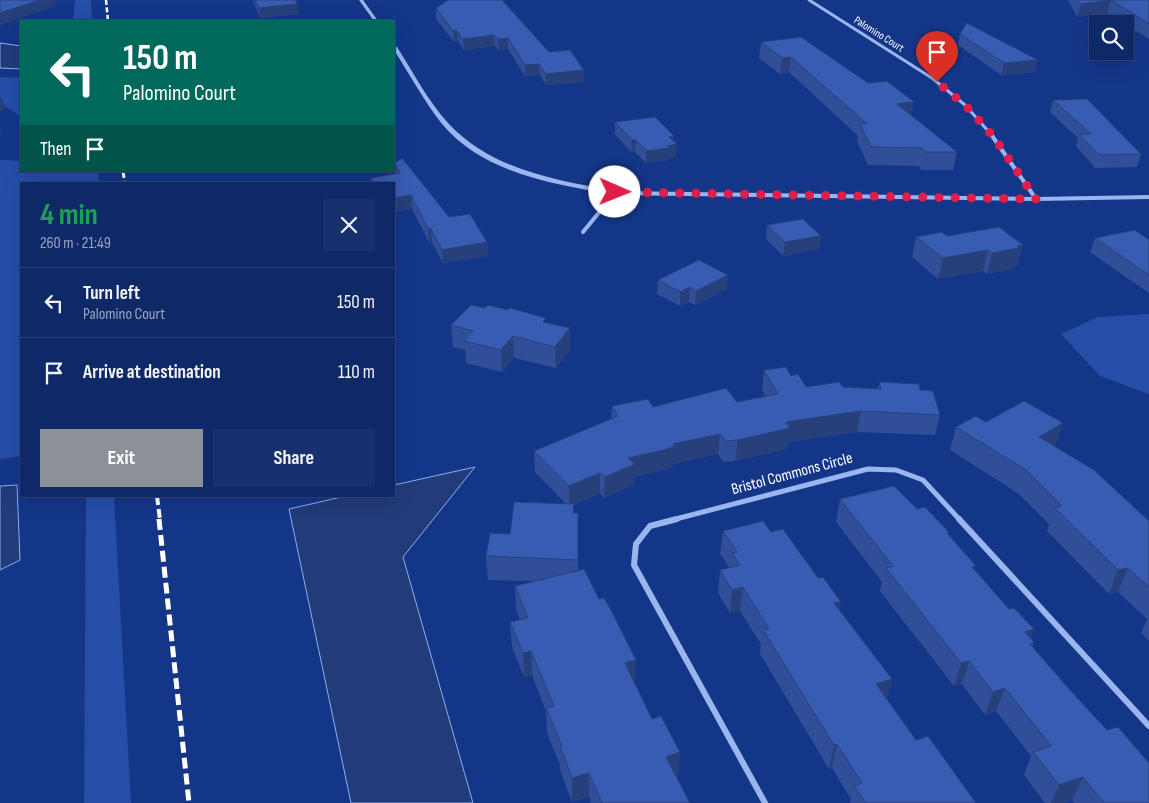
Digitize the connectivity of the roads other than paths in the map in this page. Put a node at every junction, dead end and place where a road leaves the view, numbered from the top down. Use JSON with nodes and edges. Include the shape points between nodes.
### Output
{"nodes":[{"id":1,"x":361,"y":0,"type":"edge"},
{"id":2,"x":809,"y":0,"type":"edge"},
{"id":3,"x":375,"y":20,"type":"edge"},
{"id":4,"x":395,"y":49,"type":"edge"},
{"id":5,"x":615,"y":192,"type":"junction"},
{"id":6,"x":1149,"y":197,"type":"edge"},
{"id":7,"x":1036,"y":199,"type":"junction"},
{"id":8,"x":583,"y":232,"type":"dead end"},
{"id":9,"x":1149,"y":726,"type":"edge"},
{"id":10,"x":766,"y":803,"type":"edge"}],
"edges":[{"from":1,"to":3,"type":"street"},
{"from":2,"to":7,"type":"street","name":"Palomino Court","via":[[932,78],[965,105],[993,136]]},
{"from":4,"to":5,"type":"street","via":[[446,124],[464,142],[498,164],[558,183]]},
{"from":5,"to":7,"type":"street"},
{"from":5,"to":8,"type":"street"},
{"from":6,"to":7,"type":"street"},
{"from":9,"to":10,"type":"street","name":"Bristol Commons Circle","via":[[924,480],[896,470],[868,469],[650,526],[636,544],[634,565]]}]}
